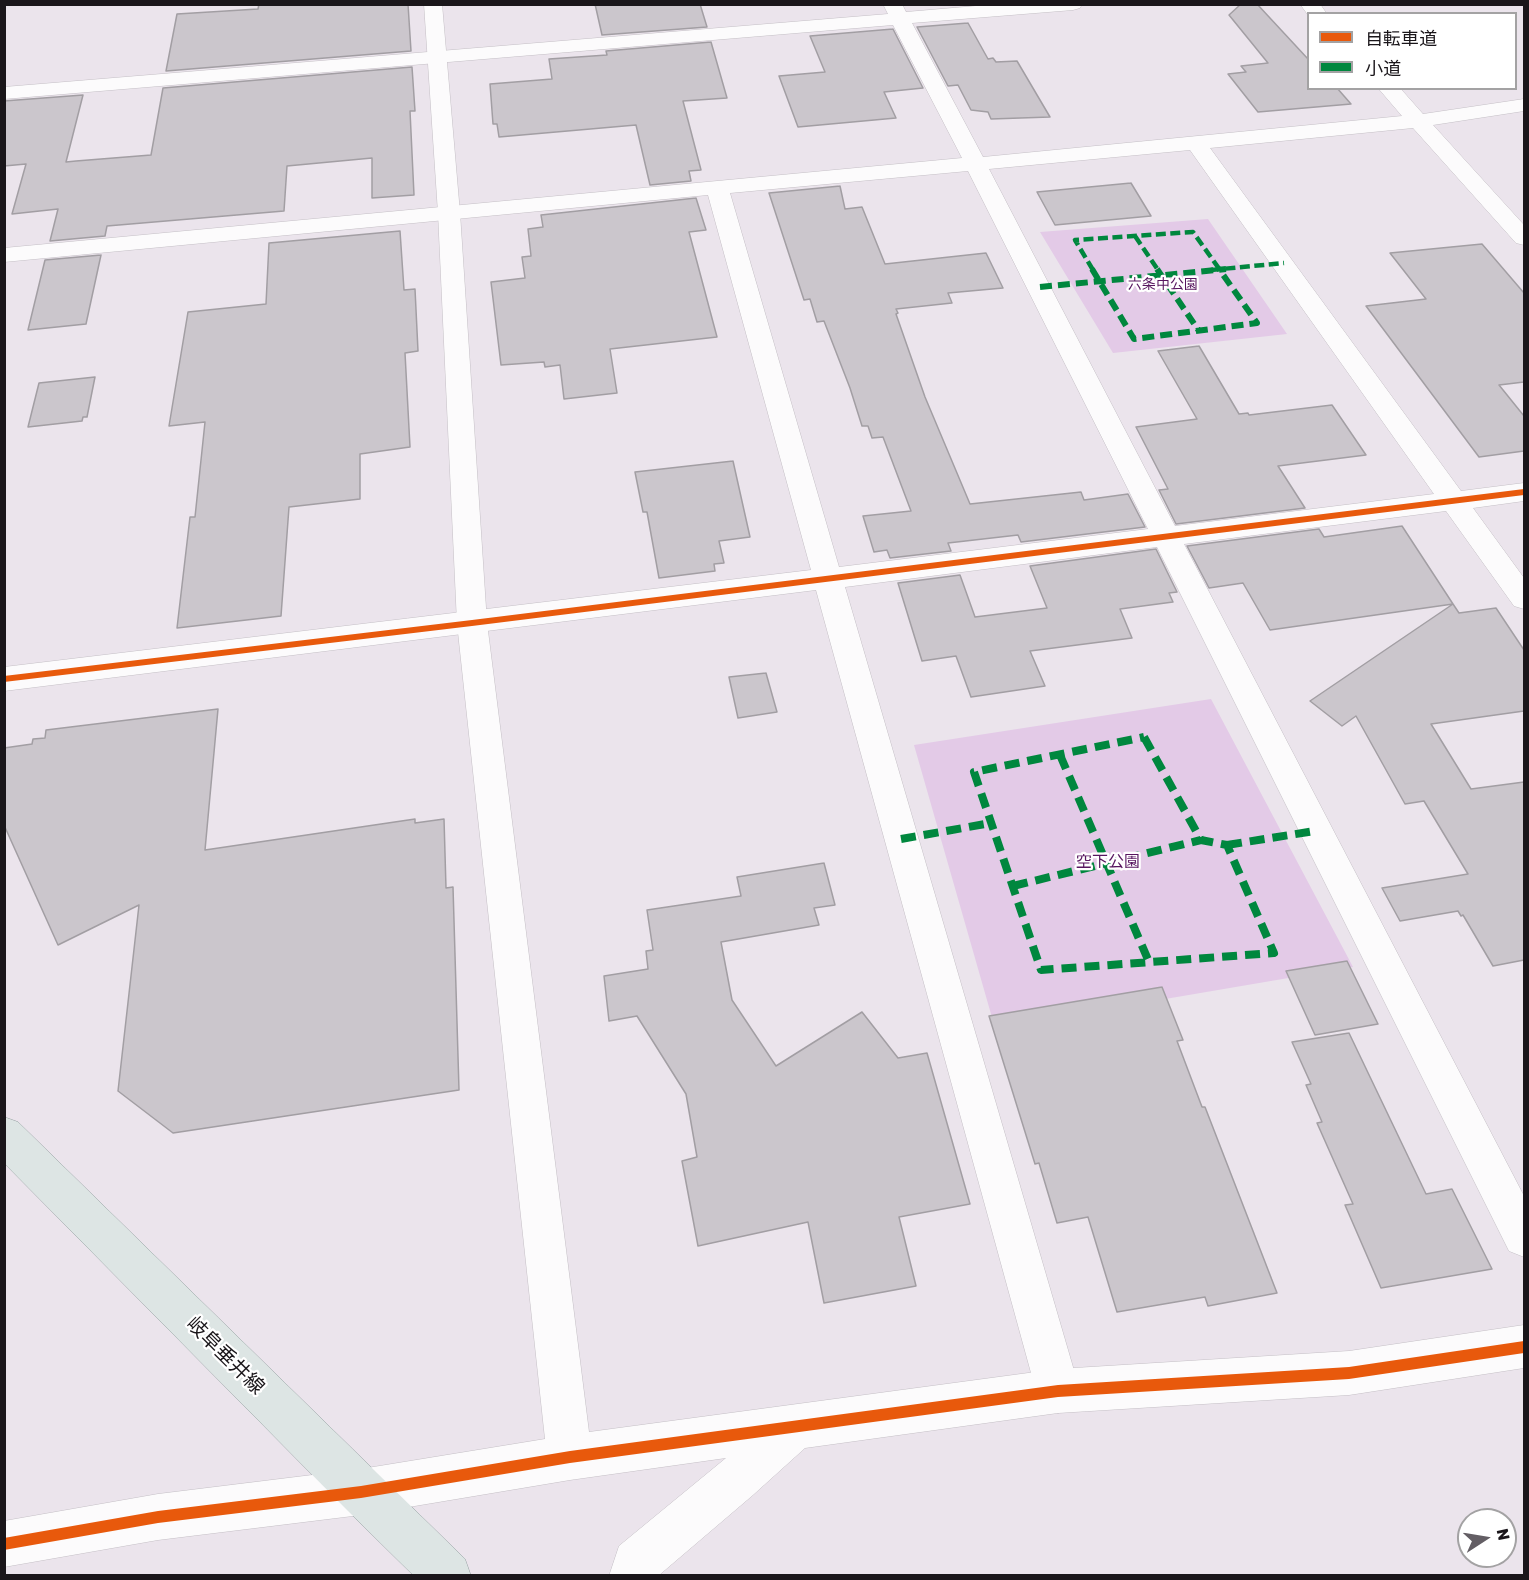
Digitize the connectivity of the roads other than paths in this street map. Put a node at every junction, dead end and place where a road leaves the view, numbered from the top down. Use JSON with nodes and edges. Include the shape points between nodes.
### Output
{"nodes":[{"id":1,"x":433,"y":4,"type":"edge"},
{"id":2,"x":1073,"y":4,"type":"edge"},
{"id":3,"x":895,"y":12,"type":"edge"},
{"id":4,"x":438,"y":57,"type":"junction"},
{"id":5,"x":1390,"y":90,"type":"edge"},
{"id":6,"x":4,"y":93,"type":"edge"},
{"id":7,"x":1524,"y":105,"type":"edge"},
{"id":8,"x":1419,"y":121,"type":"junction"},
{"id":9,"x":1196,"y":143,"type":"junction"},
{"id":10,"x":974,"y":163,"type":"junction"},
{"id":11,"x":717,"y":188,"type":"junction"},
{"id":12,"x":448,"y":213,"type":"junction"},
{"id":13,"x":1524,"y":238,"type":"edge"},
{"id":14,"x":4,"y":255,"type":"edge"},
{"id":15,"x":1524,"y":492,"type":"edge"},
{"id":16,"x":1454,"y":500,"type":"junction"},
{"id":17,"x":1167,"y":537,"type":"junction"},
{"id":18,"x":828,"y":579,"type":"junction"},
{"id":19,"x":1524,"y":599,"type":"edge"},
{"id":20,"x":472,"y":623,"type":"junction"},
{"id":21,"x":4,"y":679,"type":"edge"},
{"id":22,"x":4,"y":1136,"type":"edge"},
{"id":23,"x":1524,"y":1237,"type":"edge"},
{"id":24,"x":1524,"y":1347,"type":"edge"},
{"id":25,"x":1058,"y":1391,"type":"junction"},
{"id":26,"x":794,"y":1428,"type":"junction"},
{"id":27,"x":570,"y":1457,"type":"junction"},
{"id":28,"x":361,"y":1492,"type":"junction"},
{"id":29,"x":4,"y":1544,"type":"edge"},
{"id":30,"x":448,"y":1575,"type":"edge"},
{"id":31,"x":632,"y":1575,"type":"edge"}],
"edges":[{"from":1,"to":4,"type":"street"},
{"from":2,"to":3,"type":"street"},
{"from":3,"to":4,"type":"street"},
{"from":3,"to":10,"type":"street"},
{"from":4,"to":6,"type":"street"},
{"from":4,"to":12,"type":"street"},
{"from":5,"to":8,"type":"street"},
{"from":7,"to":8,"type":"street"},
{"from":8,"to":9,"type":"street"},
{"from":8,"to":13,"type":"street"},
{"from":9,"to":10,"type":"street"},
{"from":9,"to":16,"type":"street"},
{"from":10,"to":11,"type":"street"},
{"from":10,"to":17,"type":"street"},
{"from":11,"to":12,"type":"street"},
{"from":11,"to":18,"type":"street"},
{"from":12,"to":14,"type":"street"},
{"from":12,"to":20,"type":"street"},
{"from":15,"to":16,"type":"street"},
{"from":16,"to":17,"type":"street"},
{"from":16,"to":19,"type":"street"},
{"from":17,"to":18,"type":"street"},
{"from":17,"to":23,"type":"street"},
{"from":18,"to":20,"type":"street"},
{"from":18,"to":25,"type":"street"},
{"from":20,"to":21,"type":"street"},
{"from":20,"to":27,"type":"street"},
{"from":22,"to":28,"type":"main road","name":"岐阜垂井線"},
{"from":24,"to":25,"type":"street","via":[[1349,1373]]},
{"from":25,"to":26,"type":"street"},
{"from":26,"to":27,"type":"street"},
{"from":26,"to":31,"type":"street","via":[[636,1563]]},
{"from":27,"to":28,"type":"street"},
{"from":28,"to":29,"type":"street","via":[[158,1517]]},
{"from":28,"to":30,"type":"main road","name":"岐阜垂井線"}]}
